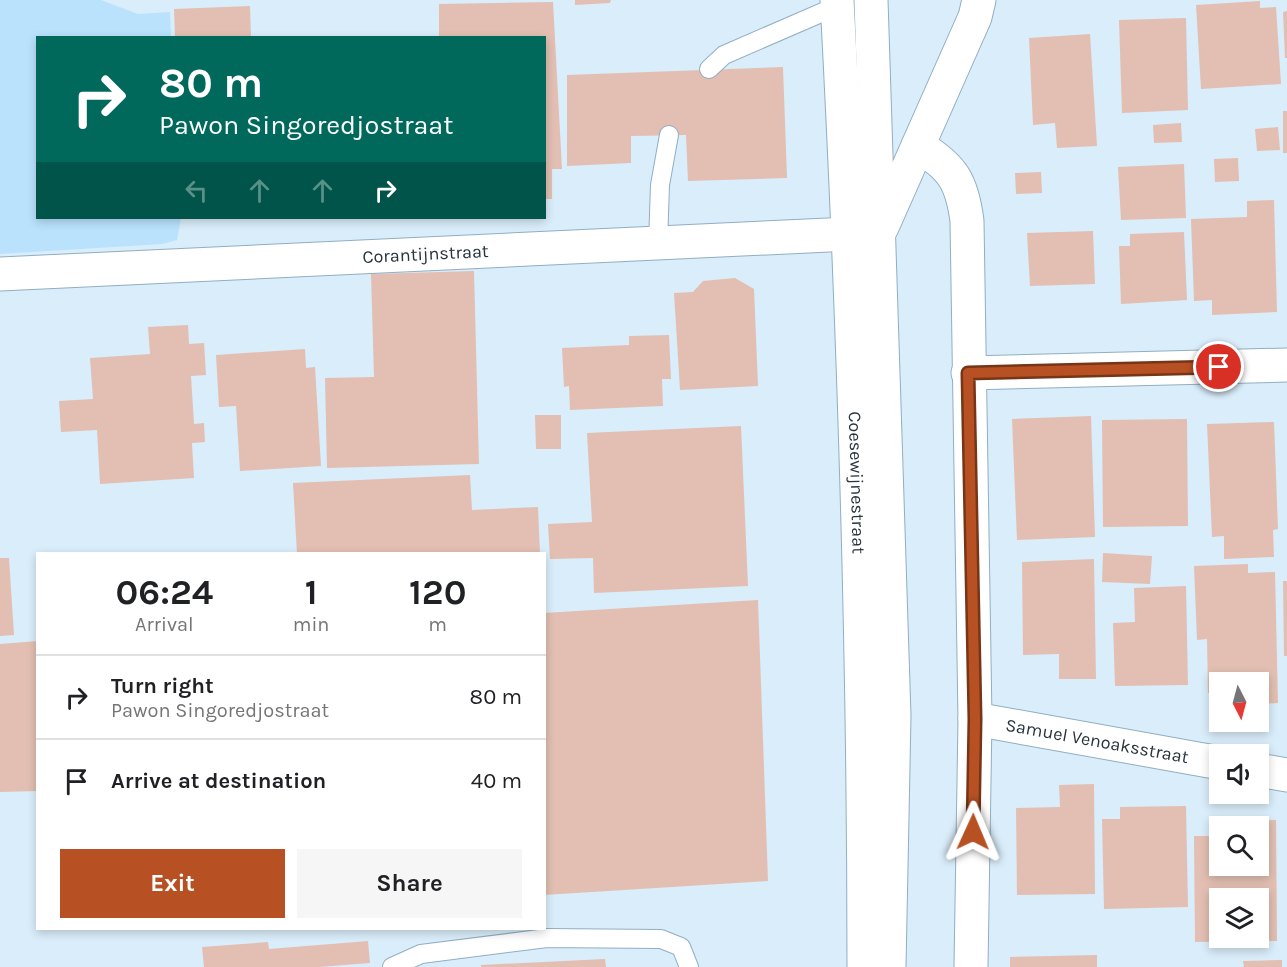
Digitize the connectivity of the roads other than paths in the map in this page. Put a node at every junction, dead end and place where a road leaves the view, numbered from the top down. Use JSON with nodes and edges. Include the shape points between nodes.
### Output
{"nodes":[{"id":1,"x":871,"y":0,"type":"edge"},
{"id":2,"x":979,"y":0,"type":"edge"},
{"id":3,"x":837,"y":3,"type":"edge"},
{"id":4,"x":709,"y":69,"type":"dead end"},
{"id":5,"x":669,"y":135,"type":"dead end"},
{"id":6,"x":918,"y":146,"type":"junction"},
{"id":7,"x":864,"y":235,"type":"junction"},
{"id":8,"x":658,"y":243,"type":"junction"},
{"id":9,"x":0,"y":274,"type":"edge"},
{"id":10,"x":1287,"y":365,"type":"edge"},
{"id":11,"x":968,"y":373,"type":"junction"},
{"id":12,"x":975,"y":719,"type":"junction"},
{"id":13,"x":1209,"y":761,"type":"edge"},
{"id":14,"x":1269,"y":772,"type":"edge"},
{"id":15,"x":1287,"y":775,"type":"edge"},
{"id":16,"x":392,"y":967,"type":"edge"},
{"id":17,"x":689,"y":967,"type":"edge"},
{"id":18,"x":864,"y":967,"type":"edge"},
{"id":19,"x":889,"y":967,"type":"edge"},
{"id":20,"x":971,"y":967,"type":"edge"}],
"edges":[{"from":1,"to":7,"type":"street","name":"Coesewijnestraat"},
{"from":2,"to":6,"type":"street"},
{"from":3,"to":4,"type":"lane","via":[[724,55]]},
{"from":3,"to":7,"type":"street","name":"Coesewijnestraat"},
{"from":5,"to":8,"type":"lane","via":[[660,185]]},
{"from":6,"to":7,"type":"street"},
{"from":6,"to":11,"type":"street","via":[[942,161],[963,194],[967,221]]},
{"from":7,"to":8,"type":"street","name":"Corantijnstraat"},
{"from":7,"to":18,"type":"street","name":"Coesewijnestraat"},
{"from":7,"to":19,"type":"street","name":"Coesewijnestraat","via":[[894,716]]},
{"from":8,"to":9,"type":"street","name":"Corantijnstraat"},
{"from":10,"to":11,"type":"street"},
{"from":11,"to":12,"type":"street"},
{"from":12,"to":13,"type":"street","name":"Samuel Venoaksstraat"},
{"from":12,"to":20,"type":"street"},
{"from":14,"to":15,"type":"street"},
{"from":16,"to":17,"type":"lane","via":[[421,954],[547,938],[661,939],[681,947]]}]}
